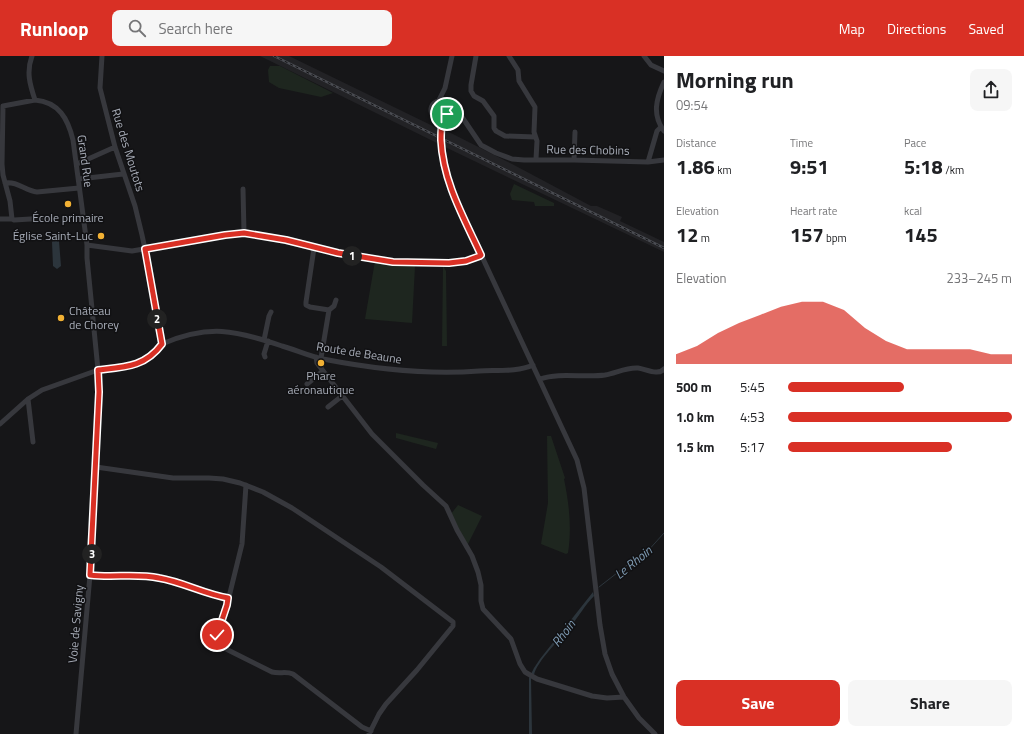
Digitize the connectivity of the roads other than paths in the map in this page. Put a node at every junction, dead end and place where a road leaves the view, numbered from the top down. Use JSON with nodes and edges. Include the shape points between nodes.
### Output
{"nodes":[{"id":1,"x":32,"y":56,"type":"edge"},
{"id":2,"x":102,"y":56,"type":"edge"},
{"id":3,"x":452,"y":56,"type":"edge"},
{"id":4,"x":476,"y":56,"type":"edge"},
{"id":5,"x":509,"y":56,"type":"edge"},
{"id":6,"x":644,"y":57,"type":"edge"},
{"id":7,"x":664,"y":71,"type":"edge"},
{"id":8,"x":664,"y":82,"type":"edge"},
{"id":9,"x":445,"y":88,"type":"junction"},
{"id":10,"x":35,"y":100,"type":"junction"},
{"id":11,"x":438,"y":102,"type":"junction"},
{"id":12,"x":1,"y":104,"type":"edge"},
{"id":13,"x":447,"y":106,"type":"junction"},
{"id":14,"x":446,"y":116,"type":"junction"},
{"id":15,"x":461,"y":116,"type":"junction"},
{"id":16,"x":437,"y":118,"type":"junction"},
{"id":17,"x":440,"y":129,"type":"junction"},
{"id":18,"x":662,"y":129,"type":"edge"},
{"id":19,"x":575,"y":132,"type":"dead end"},
{"id":20,"x":535,"y":136,"type":"junction"},
{"id":21,"x":115,"y":147,"type":"junction"},
{"id":22,"x":536,"y":160,"type":"junction"},
{"id":23,"x":574,"y":160,"type":"junction"},
{"id":24,"x":664,"y":160,"type":"edge"},
{"id":25,"x":648,"y":162,"type":"junction"},
{"id":26,"x":77,"y":164,"type":"junction"},
{"id":27,"x":123,"y":174,"type":"junction"},
{"id":28,"x":79,"y":179,"type":"junction"},
{"id":29,"x":5,"y":183,"type":"junction"},
{"id":30,"x":79,"y":188,"type":"junction"},
{"id":31,"x":243,"y":189,"type":"dead end"},
{"id":32,"x":47,"y":218,"type":"dead end"},
{"id":33,"x":0,"y":219,"type":"edge"},
{"id":34,"x":12,"y":219,"type":"junction"},
{"id":35,"x":244,"y":233,"type":"junction"},
{"id":36,"x":87,"y":245,"type":"junction"},
{"id":37,"x":314,"y":248,"type":"junction"},
{"id":38,"x":145,"y":249,"type":"junction"},
{"id":39,"x":481,"y":255,"type":"junction"},
{"id":40,"x":336,"y":300,"type":"dead end"},
{"id":41,"x":329,"y":310,"type":"junction"},
{"id":42,"x":272,"y":312,"type":"dead end"},
{"id":43,"x":266,"y":340,"type":"junction"},
{"id":44,"x":162,"y":344,"type":"junction"},
{"id":45,"x":265,"y":357,"type":"dead end"},
{"id":46,"x":318,"y":358,"type":"junction"},
{"id":47,"x":533,"y":365,"type":"junction"},
{"id":48,"x":664,"y":369,"type":"edge"},
{"id":49,"x":98,"y":370,"type":"junction"},
{"id":50,"x":323,"y":371,"type":"junction"},
{"id":51,"x":540,"y":379,"type":"junction"},
{"id":52,"x":307,"y":384,"type":"dead end"},
{"id":53,"x":342,"y":396,"type":"junction"},
{"id":54,"x":28,"y":399,"type":"junction"},
{"id":55,"x":328,"y":408,"type":"dead end"},
{"id":56,"x":0,"y":424,"type":"edge"},
{"id":57,"x":33,"y":442,"type":"dead end"},
{"id":58,"x":96,"y":467,"type":"junction"},
{"id":59,"x":246,"y":485,"type":"junction"},
{"id":60,"x":90,"y":575,"type":"junction"},
{"id":61,"x":228,"y":598,"type":"junction"},
{"id":62,"x":624,"y":697,"type":"junction"},
{"id":63,"x":370,"y":733,"type":"edge"},
{"id":64,"x":76,"y":734,"type":"edge"},
{"id":65,"x":655,"y":734,"type":"edge"}],
"edges":[{"from":1,"to":10,"type":"street","via":[[28,69]]},
{"from":2,"to":21,"type":"street","name":"Rue des Moutots","via":[[100,88]]},
{"from":3,"to":9,"type":"street"},
{"from":4,"to":20,"type":"street","via":[[471,91],[483,101],[494,116],[496,131],[505,136]]},
{"from":5,"to":20,"type":"street","via":[[518,70],[519,81],[535,107]]},
{"from":6,"to":7,"type":"street","via":[[651,65]]},
{"from":8,"to":18,"type":"street","via":[[656,105],[658,122]]},
{"from":9,"to":11,"type":"street"},
{"from":9,"to":13,"type":"street"},
{"from":10,"to":12,"type":"street","name":"Grand Rue"},
{"from":10,"to":26,"type":"street","name":"Grand Rue","via":[[49,103],[59,109],[65,117],[70,128]]},
{"from":11,"to":13,"type":"street"},
{"from":11,"to":16,"type":"street","via":[[432,109],[433,115]]},
{"from":12,"to":29,"type":"street","via":[[2,164]]},
{"from":13,"to":14,"type":"street"},
{"from":13,"to":15,"type":"street"},
{"from":14,"to":15,"type":"street"},
{"from":14,"to":16,"type":"street"},
{"from":14,"to":17,"type":"street"},
{"from":15,"to":22,"type":"street","name":"Rue des Chobins","via":[[481,145],[512,159]]},
{"from":16,"to":17,"type":"street"},
{"from":17,"to":39,"type":"street","bridge":true,"via":[[443,163],[450,186]]},
{"from":18,"to":25,"type":"street","via":[[657,131]]},
{"from":19,"to":23,"type":"street"},
{"from":20,"to":22,"type":"street"},
{"from":21,"to":26,"type":"street"},
{"from":21,"to":27,"type":"street","name":"Rue des Moutots"},
{"from":22,"to":23,"type":"street","name":"Rue des Chobins"},
{"from":23,"to":25,"type":"street","name":"Rue des Chobins"},
{"from":24,"to":25,"type":"street","name":"Rue des Chobins"},
{"from":26,"to":28,"type":"street","name":"Grand Rue"},
{"from":27,"to":28,"type":"street"},
{"from":27,"to":38,"type":"street","name":"Rue des Moutots","via":[[135,206]]},
{"from":28,"to":30,"type":"street","name":"Grand Rue"},
{"from":29,"to":30,"type":"street","via":[[16,183],[32,192]]},
{"from":29,"to":34,"type":"street"},
{"from":30,"to":36,"type":"street","name":"Grand Rue"},
{"from":31,"to":35,"type":"street"},
{"from":32,"to":34,"type":"street"},
{"from":33,"to":34,"type":"street"},
{"from":35,"to":37,"type":"street"},
{"from":35,"to":38,"type":"street"},
{"from":36,"to":38,"type":"street","via":[[123,250]]},
{"from":36,"to":49,"type":"street","name":"Grand Rue"},
{"from":37,"to":39,"type":"street","via":[[408,263],[449,263],[466,261]]},
{"from":37,"to":41,"type":"street","via":[[306,305]]},
{"from":38,"to":44,"type":"street","name":"Rue des Moutots"},
{"from":39,"to":47,"type":"street"},
{"from":40,"to":41,"type":"street"},
{"from":41,"to":46,"type":"street"},
{"from":42,"to":43,"type":"street","via":[[268,316]]},
{"from":43,"to":44,"type":"street","name":"Route de Beaune","via":[[216,330],[190,333]]},
{"from":43,"to":45,"type":"street"},
{"from":43,"to":46,"type":"street","name":"Route de Beaune"},
{"from":44,"to":49,"type":"street","via":[[156,352],[138,364]]},
{"from":46,"to":47,"type":"street","name":"Route de Beaune","via":[[446,373],[520,369]]},
{"from":46,"to":50,"type":"street","via":[[317,363]]},
{"from":47,"to":51,"type":"street"},
{"from":48,"to":51,"type":"street","via":[[658,372],[635,368],[604,375]]},
{"from":49,"to":54,"type":"street","via":[[54,384]]},
{"from":49,"to":58,"type":"street","name":"Voie de Savigny"},
{"from":50,"to":52,"type":"street"},
{"from":50,"to":53,"type":"street"},
{"from":51,"to":62,"type":"street","via":[[574,452],[583,480],[602,640],[610,667]]},
{"from":53,"to":55,"type":"street"},
{"from":53,"to":62,"type":"street","via":[[372,434],[446,506],[478,572],[483,609],[511,640],[525,672],[537,679],[592,696]]},
{"from":54,"to":56,"type":"street"},
{"from":54,"to":57,"type":"street"},
{"from":58,"to":59,"type":"street","via":[[173,478],[216,478]]},
{"from":58,"to":60,"type":"street","name":"Voie de Savigny"},
{"from":59,"to":61,"type":"street","via":[[242,544]]},
{"from":59,"to":63,"type":"street","via":[[292,508],[381,567],[453,622],[453,626],[386,704]]},
{"from":60,"to":61,"type":"street","via":[[158,577]]},
{"from":60,"to":64,"type":"street","name":"Voie de Savigny"},
{"from":61,"to":63,"type":"street","via":[[217,638],[220,646],[272,672],[293,674]]},
{"from":62,"to":65,"type":"street"}]}
